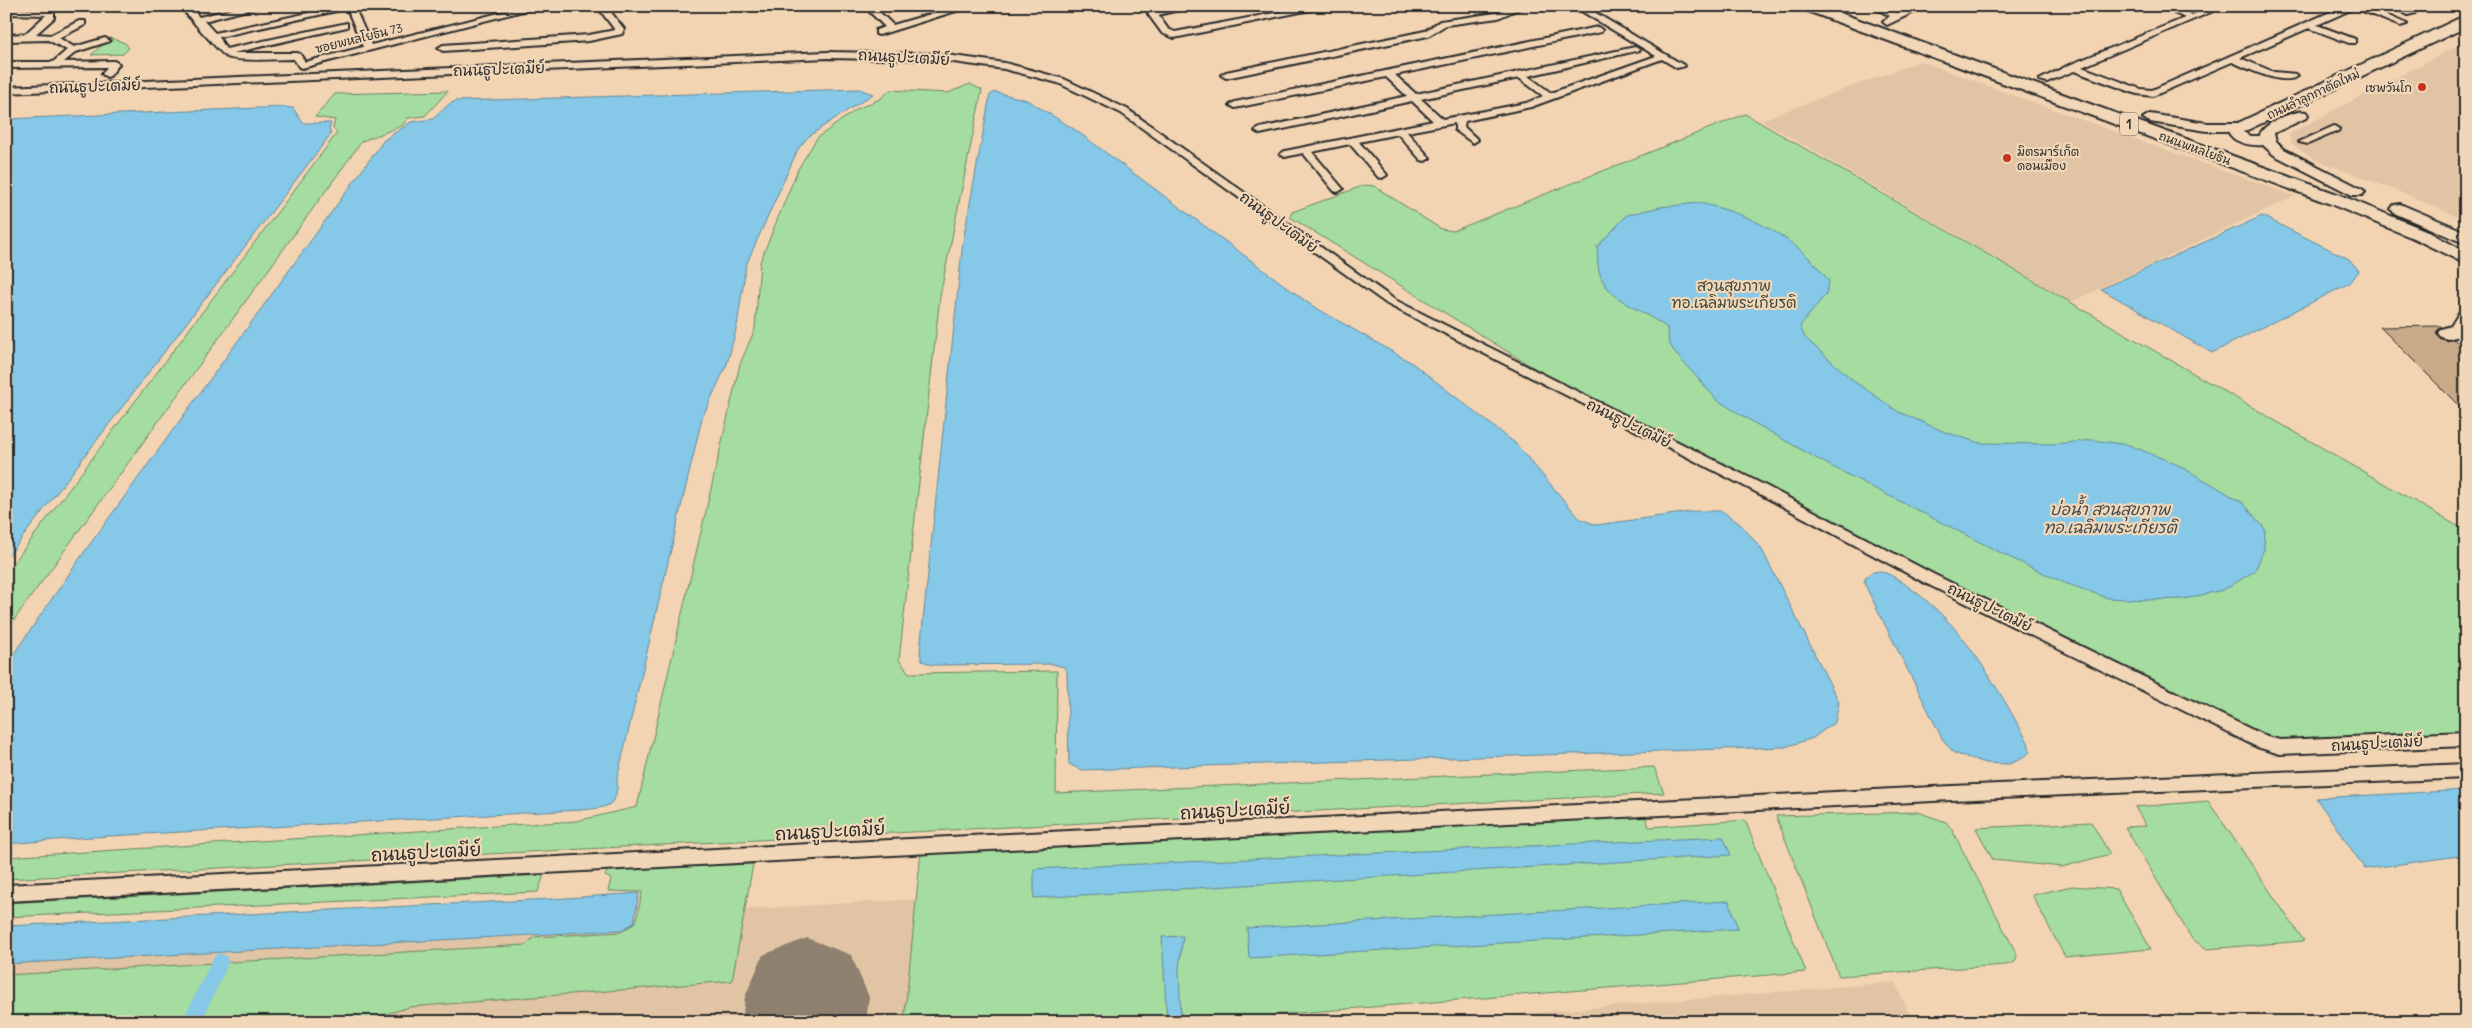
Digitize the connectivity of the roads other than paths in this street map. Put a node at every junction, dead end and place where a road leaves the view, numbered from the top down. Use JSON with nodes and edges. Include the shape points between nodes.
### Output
{"nodes":[{"id":1,"x":184,"y":6,"type":"edge"},
{"id":2,"x":259,"y":6,"type":"edge"},
{"id":3,"x":350,"y":6,"type":"edge"},
{"id":4,"x":538,"y":6,"type":"edge"},
{"id":5,"x":601,"y":6,"type":"edge"},
{"id":6,"x":868,"y":6,"type":"edge"},
{"id":7,"x":931,"y":6,"type":"edge"},
{"id":8,"x":968,"y":6,"type":"edge"},
{"id":9,"x":1191,"y":6,"type":"edge"},
{"id":10,"x":1326,"y":6,"type":"edge"},
{"id":11,"x":1521,"y":6,"type":"edge"},
{"id":12,"x":1577,"y":6,"type":"edge"},
{"id":13,"x":1808,"y":6,"type":"edge"},
{"id":14,"x":1842,"y":6,"type":"edge"},
{"id":15,"x":1875,"y":6,"type":"edge"},
{"id":16,"x":1923,"y":6,"type":"edge"},
{"id":17,"x":2163,"y":6,"type":"edge"},
{"id":18,"x":2221,"y":6,"type":"edge"},
{"id":19,"x":2352,"y":6,"type":"edge"},
{"id":20,"x":2358,"y":6,"type":"edge"},
{"id":21,"x":2395,"y":6,"type":"edge"},
{"id":22,"x":338,"y":8,"type":"dead end"},
{"id":23,"x":6,"y":11,"type":"edge"},
{"id":24,"x":2412,"y":12,"type":"dead end"},
{"id":25,"x":940,"y":14,"type":"junction"},
{"id":26,"x":2192,"y":18,"type":"junction"},
{"id":27,"x":1891,"y":19,"type":"junction"},
{"id":28,"x":198,"y":20,"type":"junction"},
{"id":29,"x":2466,"y":20,"type":"edge"},
{"id":30,"x":82,"y":23,"type":"dead end"},
{"id":31,"x":344,"y":24,"type":"dead end"},
{"id":32,"x":2403,"y":24,"type":"dead end"},
{"id":33,"x":2310,"y":25,"type":"junction"},
{"id":34,"x":891,"y":28,"type":"junction"},
{"id":35,"x":1870,"y":29,"type":"junction"},
{"id":36,"x":1598,"y":30,"type":"dead end"},
{"id":37,"x":879,"y":32,"type":"dead end"},
{"id":38,"x":213,"y":36,"type":"junction"},
{"id":39,"x":54,"y":37,"type":"junction"},
{"id":40,"x":2466,"y":37,"type":"edge"},
{"id":41,"x":6,"y":38,"type":"edge"},
{"id":42,"x":26,"y":38,"type":"junction"},
{"id":43,"x":105,"y":41,"type":"dead end"},
{"id":44,"x":2352,"y":42,"type":"dead end"},
{"id":45,"x":443,"y":48,"type":"dead end"},
{"id":46,"x":368,"y":49,"type":"junction"},
{"id":47,"x":73,"y":50,"type":"junction"},
{"id":48,"x":1635,"y":50,"type":"dead end"},
{"id":49,"x":224,"y":52,"type":"junction"},
{"id":50,"x":1663,"y":56,"type":"junction"},
{"id":51,"x":2233,"y":59,"type":"junction"},
{"id":52,"x":56,"y":64,"type":"junction"},
{"id":53,"x":2001,"y":64,"type":"junction"},
{"id":54,"x":6,"y":66,"type":"edge"},
{"id":55,"x":1680,"y":66,"type":"dead end"},
{"id":56,"x":2072,"y":67,"type":"junction"},
{"id":57,"x":2398,"y":69,"type":"dead end"},
{"id":58,"x":1388,"y":73,"type":"junction"},
{"id":59,"x":108,"y":74,"type":"dead end"},
{"id":60,"x":1226,"y":75,"type":"dead end"},
{"id":61,"x":1521,"y":75,"type":"junction"},
{"id":62,"x":2293,"y":76,"type":"dead end"},
{"id":63,"x":2044,"y":80,"type":"junction"},
{"id":64,"x":6,"y":90,"type":"edge"},
{"id":65,"x":1550,"y":96,"type":"junction"},
{"id":66,"x":1414,"y":98,"type":"junction"},
{"id":67,"x":1235,"y":105,"type":"dead end"},
{"id":68,"x":2312,"y":110,"type":"dead end"},
{"id":69,"x":1460,"y":118,"type":"junction"},
{"id":70,"x":2150,"y":118,"type":"junction"},
{"id":71,"x":1440,"y":122,"type":"junction"},
{"id":72,"x":2240,"y":127,"type":"junction"},
{"id":73,"x":2334,"y":129,"type":"dead end"},
{"id":74,"x":1260,"y":130,"type":"dead end"},
{"id":75,"x":1400,"y":130,"type":"junction"},
{"id":76,"x":2267,"y":139,"type":"junction"},
{"id":77,"x":1352,"y":140,"type":"junction"},
{"id":78,"x":1473,"y":140,"type":"dead end"},
{"id":79,"x":2304,"y":142,"type":"dead end"},
{"id":80,"x":1305,"y":150,"type":"junction"},
{"id":81,"x":1285,"y":154,"type":"dead end"},
{"id":82,"x":1425,"y":158,"type":"dead end"},
{"id":83,"x":1382,"y":175,"type":"dead end"},
{"id":84,"x":1338,"y":189,"type":"dead end"},
{"id":85,"x":2357,"y":192,"type":"junction"},
{"id":86,"x":2466,"y":239,"type":"edge"},
{"id":87,"x":2466,"y":247,"type":"edge"},
{"id":88,"x":2466,"y":259,"type":"edge"},
{"id":89,"x":2466,"y":318,"type":"edge"},
{"id":90,"x":2448,"y":333,"type":"dead end"},
{"id":91,"x":2466,"y":739,"type":"edge"},
{"id":92,"x":2466,"y":771,"type":"edge"},
{"id":93,"x":6,"y":894,"type":"edge"}],
"edges":[{"from":1,"to":28,"type":"street"},
{"from":2,"to":28,"type":"street"},
{"from":3,"to":46,"type":"street"},
{"from":4,"to":46,"type":"street","name":"ซอยพหลโยธิน 73"},
{"from":5,"to":45,"type":"street","via":[[620,29],[619,32],[589,38]]},
{"from":6,"to":34,"type":"street"},
{"from":7,"to":25,"type":"street"},
{"from":8,"to":25,"type":"street"},
{"from":9,"to":10,"type":"street","via":[[1152,14],[1164,31],[1174,35],[1258,15]]},
{"from":11,"to":60,"type":"street","via":[[1498,15],[1443,23],[1428,33]]},
{"from":12,"to":50,"type":"street"},
{"from":13,"to":35,"type":"main road","name":"ถนนพหลโยธิน","number":"1"},
{"from":14,"to":27,"type":"main road","name":"ถนนพหลโยธิน","number":"1"},
{"from":15,"to":27,"type":"street"},
{"from":16,"to":27,"type":"street"},
{"from":17,"to":26,"type":"street"},
{"from":18,"to":26,"type":"street"},
{"from":19,"to":33,"type":"street"},
{"from":20,"to":32,"type":"street"},
{"from":21,"to":24,"type":"street"},
{"from":22,"to":38,"type":"street"},
{"from":23,"to":42,"type":"street","via":[[51,13]]},
{"from":25,"to":34,"type":"street"},
{"from":26,"to":56,"type":"street"},
{"from":27,"to":35,"type":"main road"},
{"from":27,"to":53,"type":"main road","name":"ถนนพหลโยธิน","number":"1"},
{"from":28,"to":38,"type":"street"},
{"from":29,"to":72,"type":"main road","name":"ถนนลำลูกกาตัดใหม่"},
{"from":30,"to":39,"type":"street"},
{"from":31,"to":49,"type":"street"},
{"from":33,"to":44,"type":"street"},
{"from":33,"to":51,"type":"street"},
{"from":34,"to":37,"type":"street"},
{"from":35,"to":88,"type":"main road","name":"ถนนพหลโยธิน","number":"1","via":[[2334,199],[2419,234]]},
{"from":36,"to":58,"type":"street"},
{"from":38,"to":49,"type":"street"},
{"from":39,"to":42,"type":"street"},
{"from":39,"to":47,"type":"street"},
{"from":40,"to":57,"type":"main road"},
{"from":41,"to":42,"type":"street"},
{"from":43,"to":47,"type":"street"},
{"from":46,"to":49,"type":"street","name":"ซอยพหลโยธิน 73","via":[[302,65],[297,56],[241,57]]},
{"from":47,"to":52,"type":"street"},
{"from":48,"to":61,"type":"street"},
{"from":50,"to":55,"type":"street"},
{"from":50,"to":65,"type":"street"},
{"from":51,"to":56,"type":"street","via":[[2148,94]]},
{"from":51,"to":62,"type":"street","via":[[2273,75]]},
{"from":52,"to":54,"type":"street"},
{"from":52,"to":59,"type":"street","via":[[114,64]]},
{"from":53,"to":63,"type":"main road","name":"ถนนพหลโยธิน","number":"1"},
{"from":53,"to":87,"type":"main road","via":[[2042,84],[2394,213]]},
{"from":56,"to":63,"type":"street"},
{"from":58,"to":66,"type":"street"},
{"from":58,"to":67,"type":"street"},
{"from":61,"to":65,"type":"street"},
{"from":61,"to":66,"type":"street"},
{"from":63,"to":70,"type":"main road","name":"ถนนพหลโยธิน","number":"1"},
{"from":64,"to":91,"type":"street","name":"ถนนธูปะเตมีย์","via":[[827,55],[939,57],[1005,66],[1061,81],[1124,111],[1391,302],[1759,488],[1930,579],[2263,742],[2280,748]]},
{"from":65,"to":69,"type":"street","via":[[1528,105]]},
{"from":66,"to":71,"type":"street"},
{"from":66,"to":74,"type":"street"},
{"from":68,"to":76,"type":"main road","name":"ถนนลำลูกกาตัดใหม่","via":[[2269,130]]},
{"from":69,"to":71,"type":"street"},
{"from":69,"to":78,"type":"street","via":[[1459,128]]},
{"from":70,"to":72,"type":"main road","name":"ถนนลำลูกกาตัดใหม่","via":[[2207,127]]},
{"from":70,"to":85,"type":"main road","name":"ถนนพหลโยธิน","number":"1"},
{"from":71,"to":75,"type":"street"},
{"from":72,"to":76,"type":"main road","via":[[2235,132],[2244,139],[2256,142]]},
{"from":73,"to":79,"type":"street"},
{"from":75,"to":77,"type":"street"},
{"from":75,"to":82,"type":"street"},
{"from":76,"to":85,"type":"main road","name":"ถนนลำลูกกาตัดใหม่","via":[[2279,152]]},
{"from":77,"to":80,"type":"street"},
{"from":77,"to":83,"type":"street"},
{"from":80,"to":81,"type":"street"},
{"from":80,"to":84,"type":"street"},
{"from":85,"to":86,"type":"main road","name":"ถนนพหลโยธิน","number":"1"},
{"from":89,"to":90,"type":"main road","via":[[2459,330]]},
{"from":92,"to":93,"type":"street","name":"ถนนธูปะเตมีย์","via":[[1952,793]]}]}
